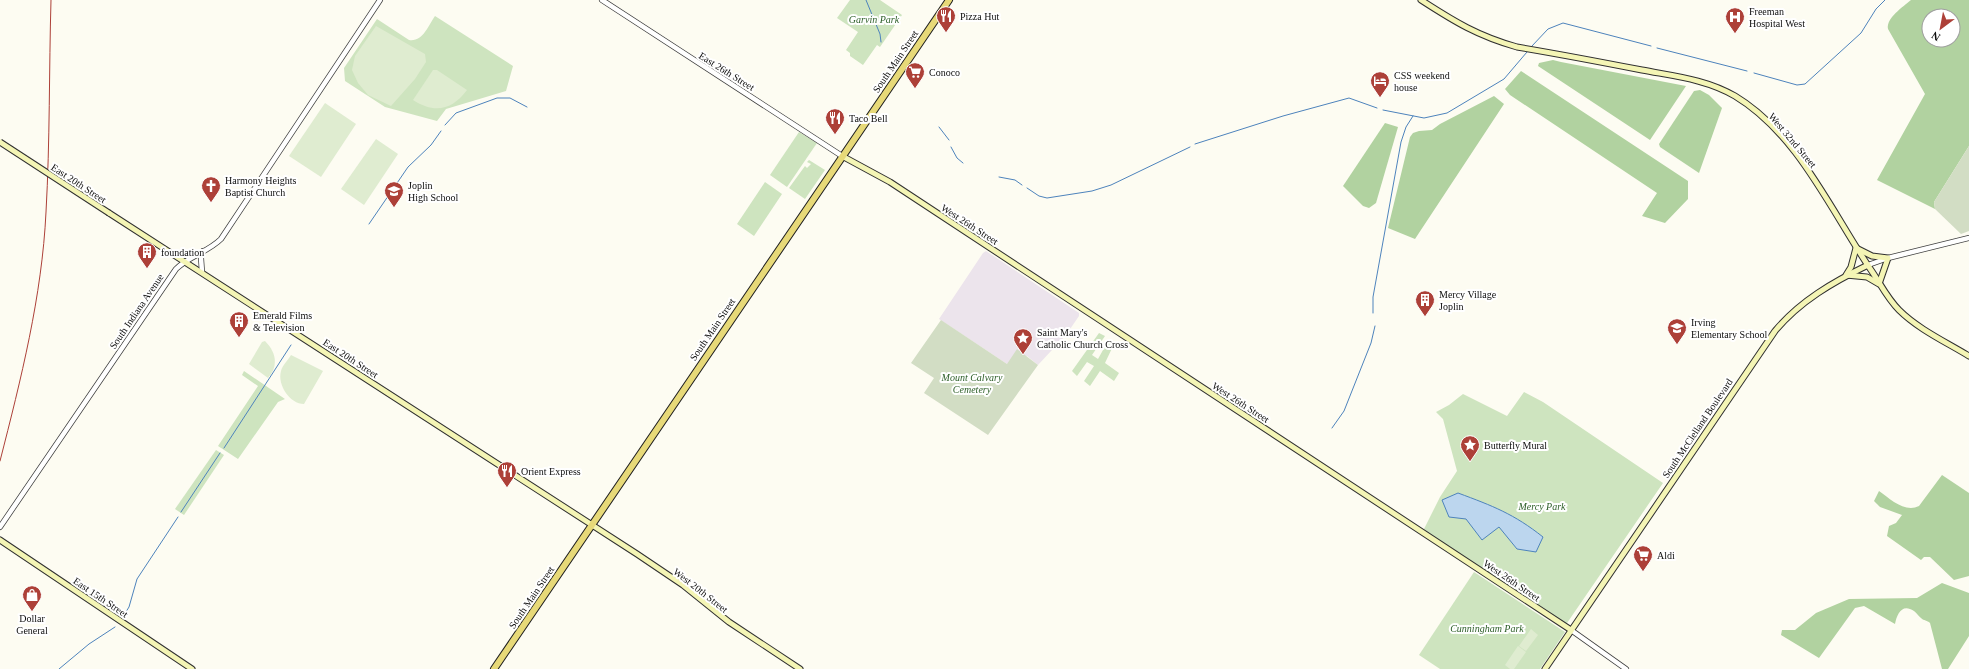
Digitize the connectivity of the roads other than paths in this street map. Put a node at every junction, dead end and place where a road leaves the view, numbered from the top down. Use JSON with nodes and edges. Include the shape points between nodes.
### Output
{"nodes":[{"id":1,"x":380,"y":0,"type":"edge"},
{"id":2,"x":602,"y":0,"type":"edge"},
{"id":3,"x":949,"y":0,"type":"edge"},
{"id":4,"x":1421,"y":0,"type":"edge"},
{"id":5,"x":0,"y":142,"type":"edge"},
{"id":6,"x":842,"y":156,"type":"junction"},
{"id":7,"x":1969,"y":238,"type":"edge"},
{"id":8,"x":1856,"y":248,"type":"junction"},
{"id":9,"x":203,"y":251,"type":"junction"},
{"id":10,"x":1888,"y":258,"type":"junction"},
{"id":11,"x":185,"y":260,"type":"junction"},
{"id":12,"x":1868,"y":265,"type":"junction"},
{"id":13,"x":202,"y":272,"type":"junction"},
{"id":14,"x":1846,"y":275,"type":"junction"},
{"id":15,"x":1879,"y":284,"type":"junction"},
{"id":16,"x":1969,"y":356,"type":"edge"},
{"id":17,"x":591,"y":525,"type":"junction"},
{"id":18,"x":0,"y":527,"type":"edge"},
{"id":19,"x":0,"y":540,"type":"edge"},
{"id":20,"x":1572,"y":630,"type":"junction"},
{"id":21,"x":192,"y":669,"type":"edge"},
{"id":22,"x":494,"y":669,"type":"edge"},
{"id":23,"x":800,"y":669,"type":"edge"},
{"id":24,"x":1545,"y":669,"type":"edge"},
{"id":25,"x":1626,"y":669,"type":"edge"}],
"edges":[{"from":1,"to":9,"type":"street","name":"South Indiana Avenue","via":[[221,238],[211,248]]},
{"from":2,"to":6,"type":"street","name":"East 26th Street"},
{"from":3,"to":6,"type":"main road","name":"South Main Street"},
{"from":4,"to":8,"type":"main road","name":"West 32nd Street","via":[[1464,28],[1496,41],[1691,79],[1734,95],[1766,120],[1796,154]]},
{"from":5,"to":11,"type":"main road","name":"East 20th Street","bridge":true},
{"from":6,"to":17,"type":"main road","name":"South Main Street"},
{"from":6,"to":20,"type":"main road","name":"West 26th Street","via":[[896,186]]},
{"from":7,"to":10,"type":"street"},
{"from":8,"to":10,"type":"main road","via":[[1872,256]]},
{"from":8,"to":12,"type":"main road","name":"West 32nd Street"},
{"from":8,"to":14,"type":"main road"},
{"from":9,"to":11,"type":"street","name":"South Indiana Avenue"},
{"from":9,"to":13,"type":"street"},
{"from":10,"to":12,"type":"street"},
{"from":10,"to":15,"type":"main road"},
{"from":11,"to":13,"type":"main road","name":"East 20th Street"},
{"from":11,"to":18,"type":"street","name":"South Indiana Avenue","via":[[167,280]]},
{"from":12,"to":14,"type":"main road","name":"South McClelland Boulevard"},
{"from":12,"to":15,"type":"main road","name":"West 32nd Street"},
{"from":13,"to":17,"type":"main road","name":"East 20th Street"},
{"from":14,"to":15,"type":"main road","via":[[1867,277]]},
{"from":14,"to":20,"type":"main road","name":"South McClelland Boulevard","via":[[1815,294],[1775,331]]},
{"from":15,"to":16,"type":"main road","name":"West 32nd Street","via":[[1898,309]]},
{"from":17,"to":22,"type":"main road","name":"South Main Street"},
{"from":17,"to":23,"type":"main road","name":"West 20th Street"},
{"from":19,"to":21,"type":"main road","name":"East 15th Street"},
{"from":20,"to":24,"type":"main road","name":"South McClelland Boulevard"},
{"from":20,"to":25,"type":"street","name":"West 26th Street"}]}
